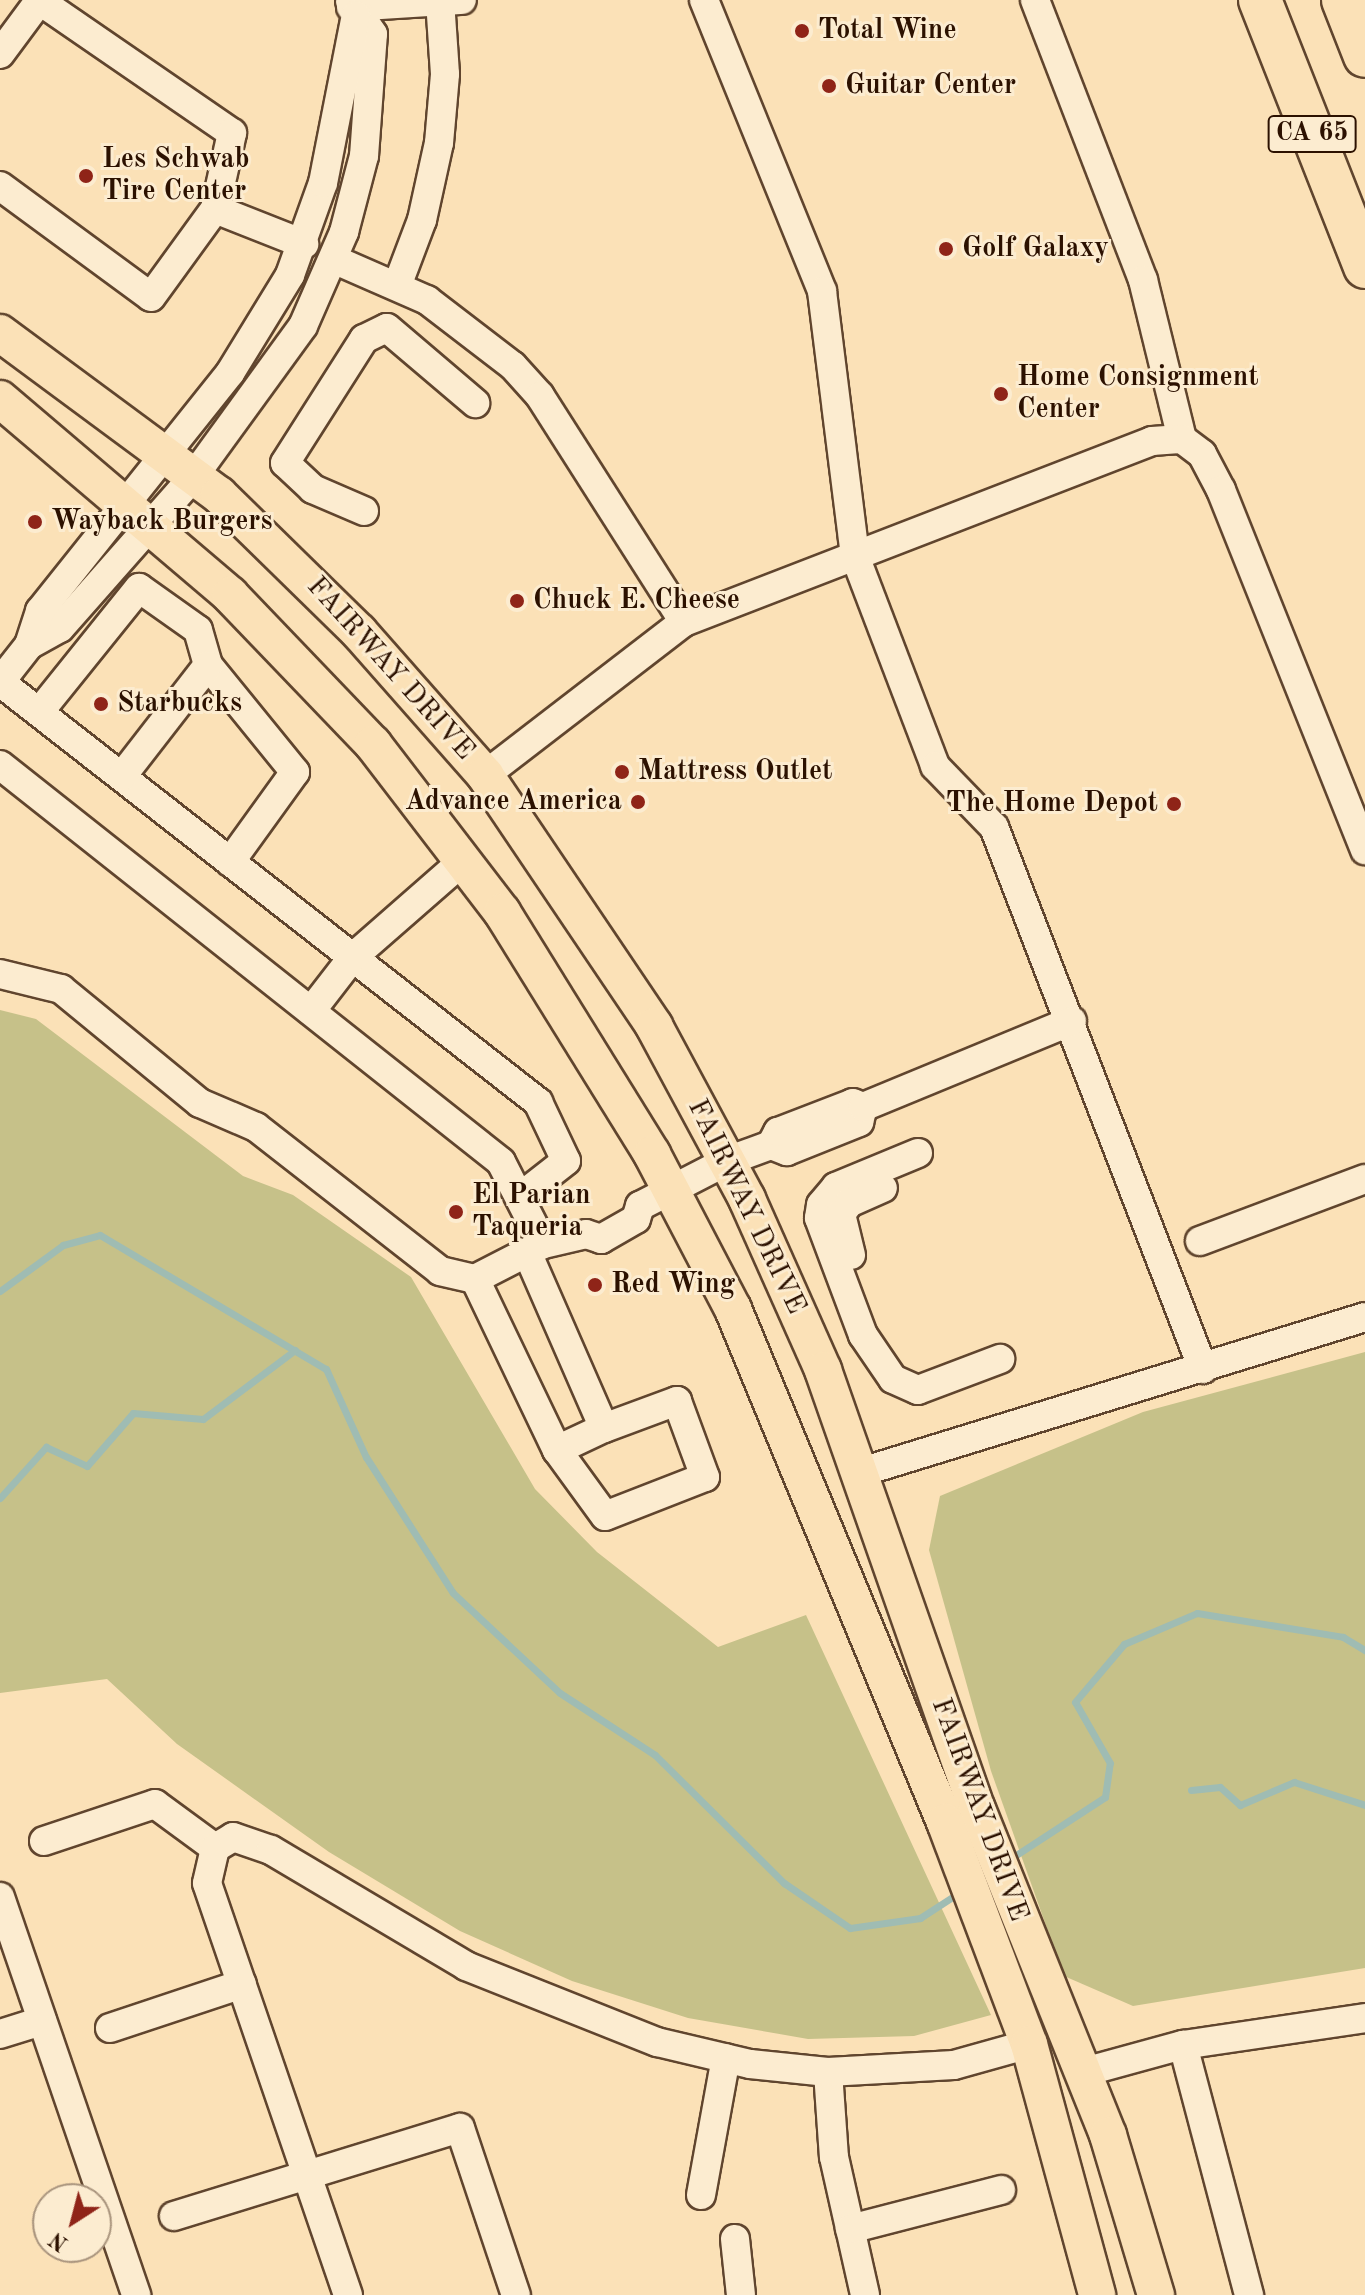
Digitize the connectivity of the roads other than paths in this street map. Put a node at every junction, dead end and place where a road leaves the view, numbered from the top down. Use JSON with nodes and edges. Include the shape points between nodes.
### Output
{"nodes":[{"id":1,"x":704,"y":0,"type":"edge"},
{"id":2,"x":1035,"y":0,"type":"edge"},
{"id":3,"x":1260,"y":0,"type":"edge"},
{"id":4,"x":1343,"y":0,"type":"edge"},
{"id":5,"x":40,"y":1,"type":"edge"},
{"id":6,"x":448,"y":2,"type":"edge"},
{"id":7,"x":352,"y":8,"type":"edge"},
{"id":8,"x":0,"y":54,"type":"edge"},
{"id":9,"x":1365,"y":56,"type":"edge"},
{"id":10,"x":0,"y":186,"type":"edge"},
{"id":11,"x":215,"y":209,"type":"junction"},
{"id":12,"x":304,"y":244,"type":"junction"},
{"id":13,"x":333,"y":259,"type":"junction"},
{"id":14,"x":1365,"y":267,"type":"edge"},
{"id":15,"x":397,"y":286,"type":"junction"},
{"id":16,"x":0,"y":333,"type":"edge"},
{"id":17,"x":0,"y":399,"type":"edge"},
{"id":18,"x":475,"y":403,"type":"dead end"},
{"id":19,"x":1182,"y":439,"type":"junction"},
{"id":20,"x":164,"y":454,"type":"junction"},
{"id":21,"x":194,"y":476,"type":"junction"},
{"id":22,"x":137,"y":511,"type":"junction"},
{"id":23,"x":364,"y":511,"type":"dead end"},
{"id":24,"x":855,"y":556,"type":"junction"},
{"id":25,"x":684,"y":622,"type":"junction"},
{"id":26,"x":208,"y":665,"type":"junction"},
{"id":27,"x":0,"y":682,"type":"edge"},
{"id":28,"x":40,"y":711,"type":"junction"},
{"id":29,"x":0,"y":765,"type":"edge"},
{"id":30,"x":485,"y":775,"type":"junction"},
{"id":31,"x":122,"y":776,"type":"junction"},
{"id":32,"x":1365,"y":850,"type":"edge"},
{"id":33,"x":464,"y":860,"type":"junction"},
{"id":34,"x":230,"y":862,"type":"junction"},
{"id":35,"x":352,"y":958,"type":"junction"},
{"id":36,"x":0,"y":974,"type":"edge"},
{"id":37,"x":311,"y":1011,"type":"junction"},
{"id":38,"x":1072,"y":1021,"type":"junction"},
{"id":39,"x":727,"y":1161,"type":"junction"},
{"id":40,"x":921,"y":1162,"type":"dead end"},
{"id":41,"x":1365,"y":1179,"type":"edge"},
{"id":42,"x":671,"y":1189,"type":"junction"},
{"id":43,"x":520,"y":1197,"type":"junction"},
{"id":44,"x":1200,"y":1241,"type":"dead end"},
{"id":45,"x":535,"y":1248,"type":"junction"},
{"id":46,"x":475,"y":1279,"type":"junction"},
{"id":47,"x":1365,"y":1317,"type":"edge"},
{"id":48,"x":1000,"y":1359,"type":"dead end"},
{"id":49,"x":1203,"y":1369,"type":"junction"},
{"id":50,"x":604,"y":1428,"type":"junction"},
{"id":51,"x":557,"y":1450,"type":"junction"},
{"id":52,"x":858,"y":1473,"type":"junction"},
{"id":53,"x":961,"y":1816,"type":"junction"},
{"id":54,"x":44,"y":1841,"type":"dead end"},
{"id":55,"x":215,"y":1848,"type":"junction"},
{"id":56,"x":0,"y":1897,"type":"edge"},
{"id":57,"x":1013,"y":1951,"type":"junction"},
{"id":58,"x":242,"y":1984,"type":"junction"},
{"id":59,"x":1365,"y":2018,"type":"edge"},
{"id":60,"x":42,"y":2021,"type":"junction"},
{"id":61,"x":110,"y":2028,"type":"dead end"},
{"id":62,"x":0,"y":2034,"type":"edge"},
{"id":63,"x":1029,"y":2044,"type":"junction"},
{"id":64,"x":1183,"y":2045,"type":"junction"},
{"id":65,"x":726,"y":2058,"type":"junction"},
{"id":66,"x":828,"y":2072,"type":"junction"},
{"id":67,"x":1084,"y":2072,"type":"junction"},
{"id":68,"x":306,"y":2171,"type":"junction"},
{"id":69,"x":1001,"y":2190,"type":"dead end"},
{"id":70,"x":701,"y":2195,"type":"dead end"},
{"id":71,"x":174,"y":2216,"type":"dead end"},
{"id":72,"x":850,"y":2229,"type":"junction"},
{"id":73,"x":735,"y":2239,"type":"dead end"},
{"id":74,"x":136,"y":2295,"type":"edge"},
{"id":75,"x":348,"y":2295,"type":"edge"},
{"id":76,"x":516,"y":2295,"type":"edge"},
{"id":77,"x":741,"y":2295,"type":"edge"},
{"id":78,"x":865,"y":2295,"type":"edge"},
{"id":79,"x":1097,"y":2295,"type":"edge"},
{"id":80,"x":1156,"y":2295,"type":"edge"},
{"id":81,"x":1249,"y":2295,"type":"edge"}],
"edges":[{"from":1,"to":24,"type":"street","via":[[822,291]]},
{"from":2,"to":19,"type":"street","via":[[1143,280]]},
{"from":3,"to":14,"type":"highway","number":"CA 65"},
{"from":4,"to":9,"type":"highway"},
{"from":5,"to":8,"type":"street"},
{"from":5,"to":11,"type":"street","via":[[232,133]]},
{"from":6,"to":7,"type":"street"},
{"from":6,"to":15,"type":"street","via":[[439,143],[422,220]]},
{"from":7,"to":12,"type":"street"},
{"from":7,"to":13,"type":"street","via":[[373,34],[372,95],[357,191]]},
{"from":10,"to":11,"type":"street","via":[[151,297]]},
{"from":11,"to":12,"type":"street"},
{"from":12,"to":20,"type":"street","via":[[249,346]]},
{"from":13,"to":15,"type":"street"},
{"from":13,"to":21,"type":"street","via":[[282,361]]},
{"from":15,"to":25,"type":"street","via":[[463,323],[540,396]]},
{"from":16,"to":20,"type":"main road","name":"FAIRWAY DRIVE"},
{"from":17,"to":22,"type":"main road","name":"FAIRWAY DRIVE"},
{"from":18,"to":23,"type":"street","via":[[387,328],[364,339],[285,463],[313,489]]},
{"from":19,"to":24,"type":"street","via":[[1152,441]]},
{"from":19,"to":32,"type":"street","via":[[1202,454],[1221,490]]},
{"from":20,"to":21,"type":"main road","name":"FAIRWAY DRIVE"},
{"from":20,"to":22,"type":"street"},
{"from":21,"to":22,"type":"street"},
{"from":21,"to":30,"type":"main road","name":"FAIRWAY DRIVE","via":[[309,580]]},
{"from":22,"to":27,"type":"street","via":[[40,611],[29,645]]},
{"from":22,"to":33,"type":"main road","name":"FAIRWAY DRIVE","via":[[296,660]]},
{"from":24,"to":25,"type":"street"},
{"from":24,"to":38,"type":"street","via":[[935,766],[994,827]]},
{"from":25,"to":30,"type":"street"},
{"from":26,"to":28,"type":"street","via":[[198,630],[139,588]]},
{"from":26,"to":31,"type":"street"},
{"from":26,"to":34,"type":"street","via":[[295,772]]},
{"from":27,"to":28,"type":"street"},
{"from":28,"to":31,"type":"street"},
{"from":29,"to":37,"type":"street"},
{"from":30,"to":39,"type":"main road","name":"FAIRWAY DRIVE","via":[[622,974]]},
{"from":31,"to":34,"type":"street"},
{"from":33,"to":35,"type":"street"},
{"from":33,"to":42,"type":"main road","name":"FAIRWAY DRIVE","via":[[553,989]]},
{"from":34,"to":35,"type":"street"},
{"from":35,"to":37,"type":"street"},
{"from":35,"to":43,"type":"street","via":[[538,1102],[566,1161]]},
{"from":36,"to":46,"type":"street","via":[[61,989],[200,1103],[256,1127],[440,1271]]},
{"from":37,"to":43,"type":"street","via":[[501,1162]]},
{"from":38,"to":39,"type":"street","via":[[863,1107],[853,1103],[778,1132],[771,1145]]},
{"from":38,"to":49,"type":"street"},
{"from":39,"to":42,"type":"street"},
{"from":39,"to":52,"type":"main road","name":"FAIRWAY DRIVE","via":[[823,1370]]},
{"from":40,"to":48,"type":"street","via":[[836,1187],[819,1212],[863,1335],[893,1379],[918,1390]]},
{"from":41,"to":44,"type":"street"},
{"from":42,"to":45,"type":"street","via":[[640,1206],[617,1208],[591,1222],[586,1234]]},
{"from":42,"to":53,"type":"main road","name":"FAIRWAY DRIVE","via":[[733,1309]]},
{"from":43,"to":45,"type":"street"},
{"from":45,"to":46,"type":"street"},
{"from":45,"to":50,"type":"street"},
{"from":46,"to":51,"type":"street"},
{"from":47,"to":49,"type":"street"},
{"from":49,"to":52,"type":"street"},
{"from":50,"to":51,"type":"street"},
{"from":50,"to":51,"type":"street","via":[[677,1401],[705,1477],[605,1516]]},
{"from":52,"to":53,"type":"main road","name":"FAIRWAY DRIVE"},
{"from":53,"to":57,"type":"main road","name":"FAIRWAY DRIVE"},
{"from":54,"to":55,"type":"street","via":[[155,1804]]},
{"from":55,"to":58,"type":"street","via":[[207,1883]]},
{"from":55,"to":65,"type":"street","via":[[233,1837],[271,1850],[466,1966],[564,2010]]},
{"from":56,"to":60,"type":"street"},
{"from":57,"to":63,"type":"main road","name":"FAIRWAY DRIVE"},
{"from":57,"to":67,"type":"main road","name":"FAIRWAY DRIVE"},
{"from":58,"to":61,"type":"street"},
{"from":58,"to":68,"type":"street"},
{"from":59,"to":64,"type":"street"},
{"from":60,"to":62,"type":"street"},
{"from":60,"to":74,"type":"street"},
{"from":63,"to":66,"type":"street","via":[[954,2065]]},
{"from":63,"to":79,"type":"main road","name":"FAIRWAY DRIVE"},
{"from":64,"to":67,"type":"street"},
{"from":64,"to":81,"type":"street"},
{"from":65,"to":66,"type":"street"},
{"from":65,"to":70,"type":"street"},
{"from":66,"to":72,"type":"street","via":[[834,2157]]},
{"from":67,"to":80,"type":"main road","name":"FAIRWAY DRIVE"},
{"from":68,"to":71,"type":"street"},
{"from":68,"to":75,"type":"street"},
{"from":68,"to":76,"type":"street","via":[[325,2173],[460,2128]]},
{"from":69,"to":72,"type":"street"},
{"from":72,"to":78,"type":"street"},
{"from":73,"to":77,"type":"street"}]}
